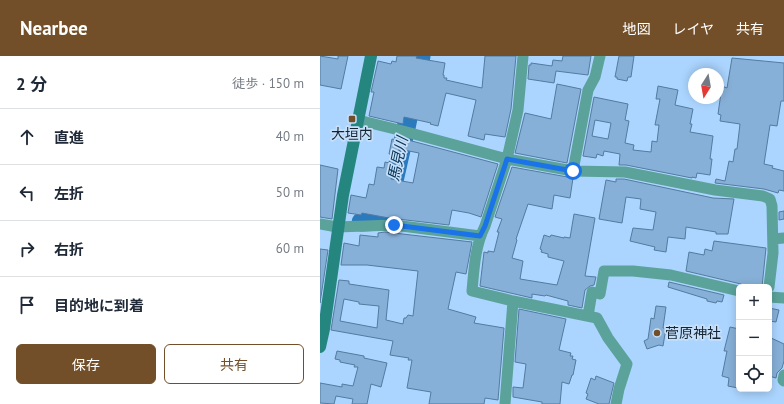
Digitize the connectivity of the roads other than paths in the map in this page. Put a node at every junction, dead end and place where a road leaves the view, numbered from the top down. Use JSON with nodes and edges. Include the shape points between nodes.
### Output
{"nodes":[{"id":1,"x":371,"y":56,"type":"edge"},
{"id":2,"x":523,"y":56,"type":"edge"},
{"id":3,"x":600,"y":56,"type":"edge"},
{"id":4,"x":358,"y":120,"type":"junction"},
{"id":5,"x":507,"y":159,"type":"junction"},
{"id":6,"x":573,"y":171,"type":"junction"},
{"id":7,"x":320,"y":224,"type":"edge"},
{"id":8,"x":337,"y":227,"type":"junction"},
{"id":9,"x":480,"y":236,"type":"junction"},
{"id":10,"x":779,"y":238,"type":"edge"},
{"id":11,"x":769,"y":284,"type":"edge"},
{"id":12,"x":736,"y":290,"type":"edge"},
{"id":13,"x":772,"y":296,"type":"edge"},
{"id":14,"x":784,"y":298,"type":"edge"},
{"id":15,"x":513,"y":300,"type":"junction"},
{"id":16,"x":588,"y":316,"type":"junction"},
{"id":17,"x":320,"y":347,"type":"edge"},
{"id":18,"x":784,"y":375,"type":"edge"},
{"id":19,"x":784,"y":381,"type":"edge"},
{"id":20,"x":505,"y":404,"type":"edge"},
{"id":21,"x":616,"y":404,"type":"edge"}],
"edges":[{"from":1,"to":4,"type":"main road"},
{"from":2,"to":5,"type":"street","via":[[518,110]]},
{"from":3,"to":6,"type":"street","via":[[595,77],[588,90]]},
{"from":4,"to":5,"type":"street"},
{"from":4,"to":8,"type":"main road"},
{"from":5,"to":6,"type":"street"},
{"from":5,"to":9,"type":"street"},
{"from":6,"to":10,"type":"street","via":[[625,172],[715,190],[762,196],[770,199]]},
{"from":7,"to":8,"type":"street"},
{"from":8,"to":9,"type":"street","via":[[394,225]]},
{"from":8,"to":17,"type":"main road"},
{"from":9,"to":15,"type":"street","via":[[472,291]]},
{"from":10,"to":11,"type":"street"},
{"from":12,"to":16,"type":"street","via":[[671,275],[604,272],[600,294],[592,292]]},
{"from":13,"to":14,"type":"street"},
{"from":15,"to":16,"type":"street"},
{"from":15,"to":20,"type":"street"},
{"from":16,"to":21,"type":"street","via":[[597,318],[627,364]]},
{"from":18,"to":19,"type":"street"}]}
